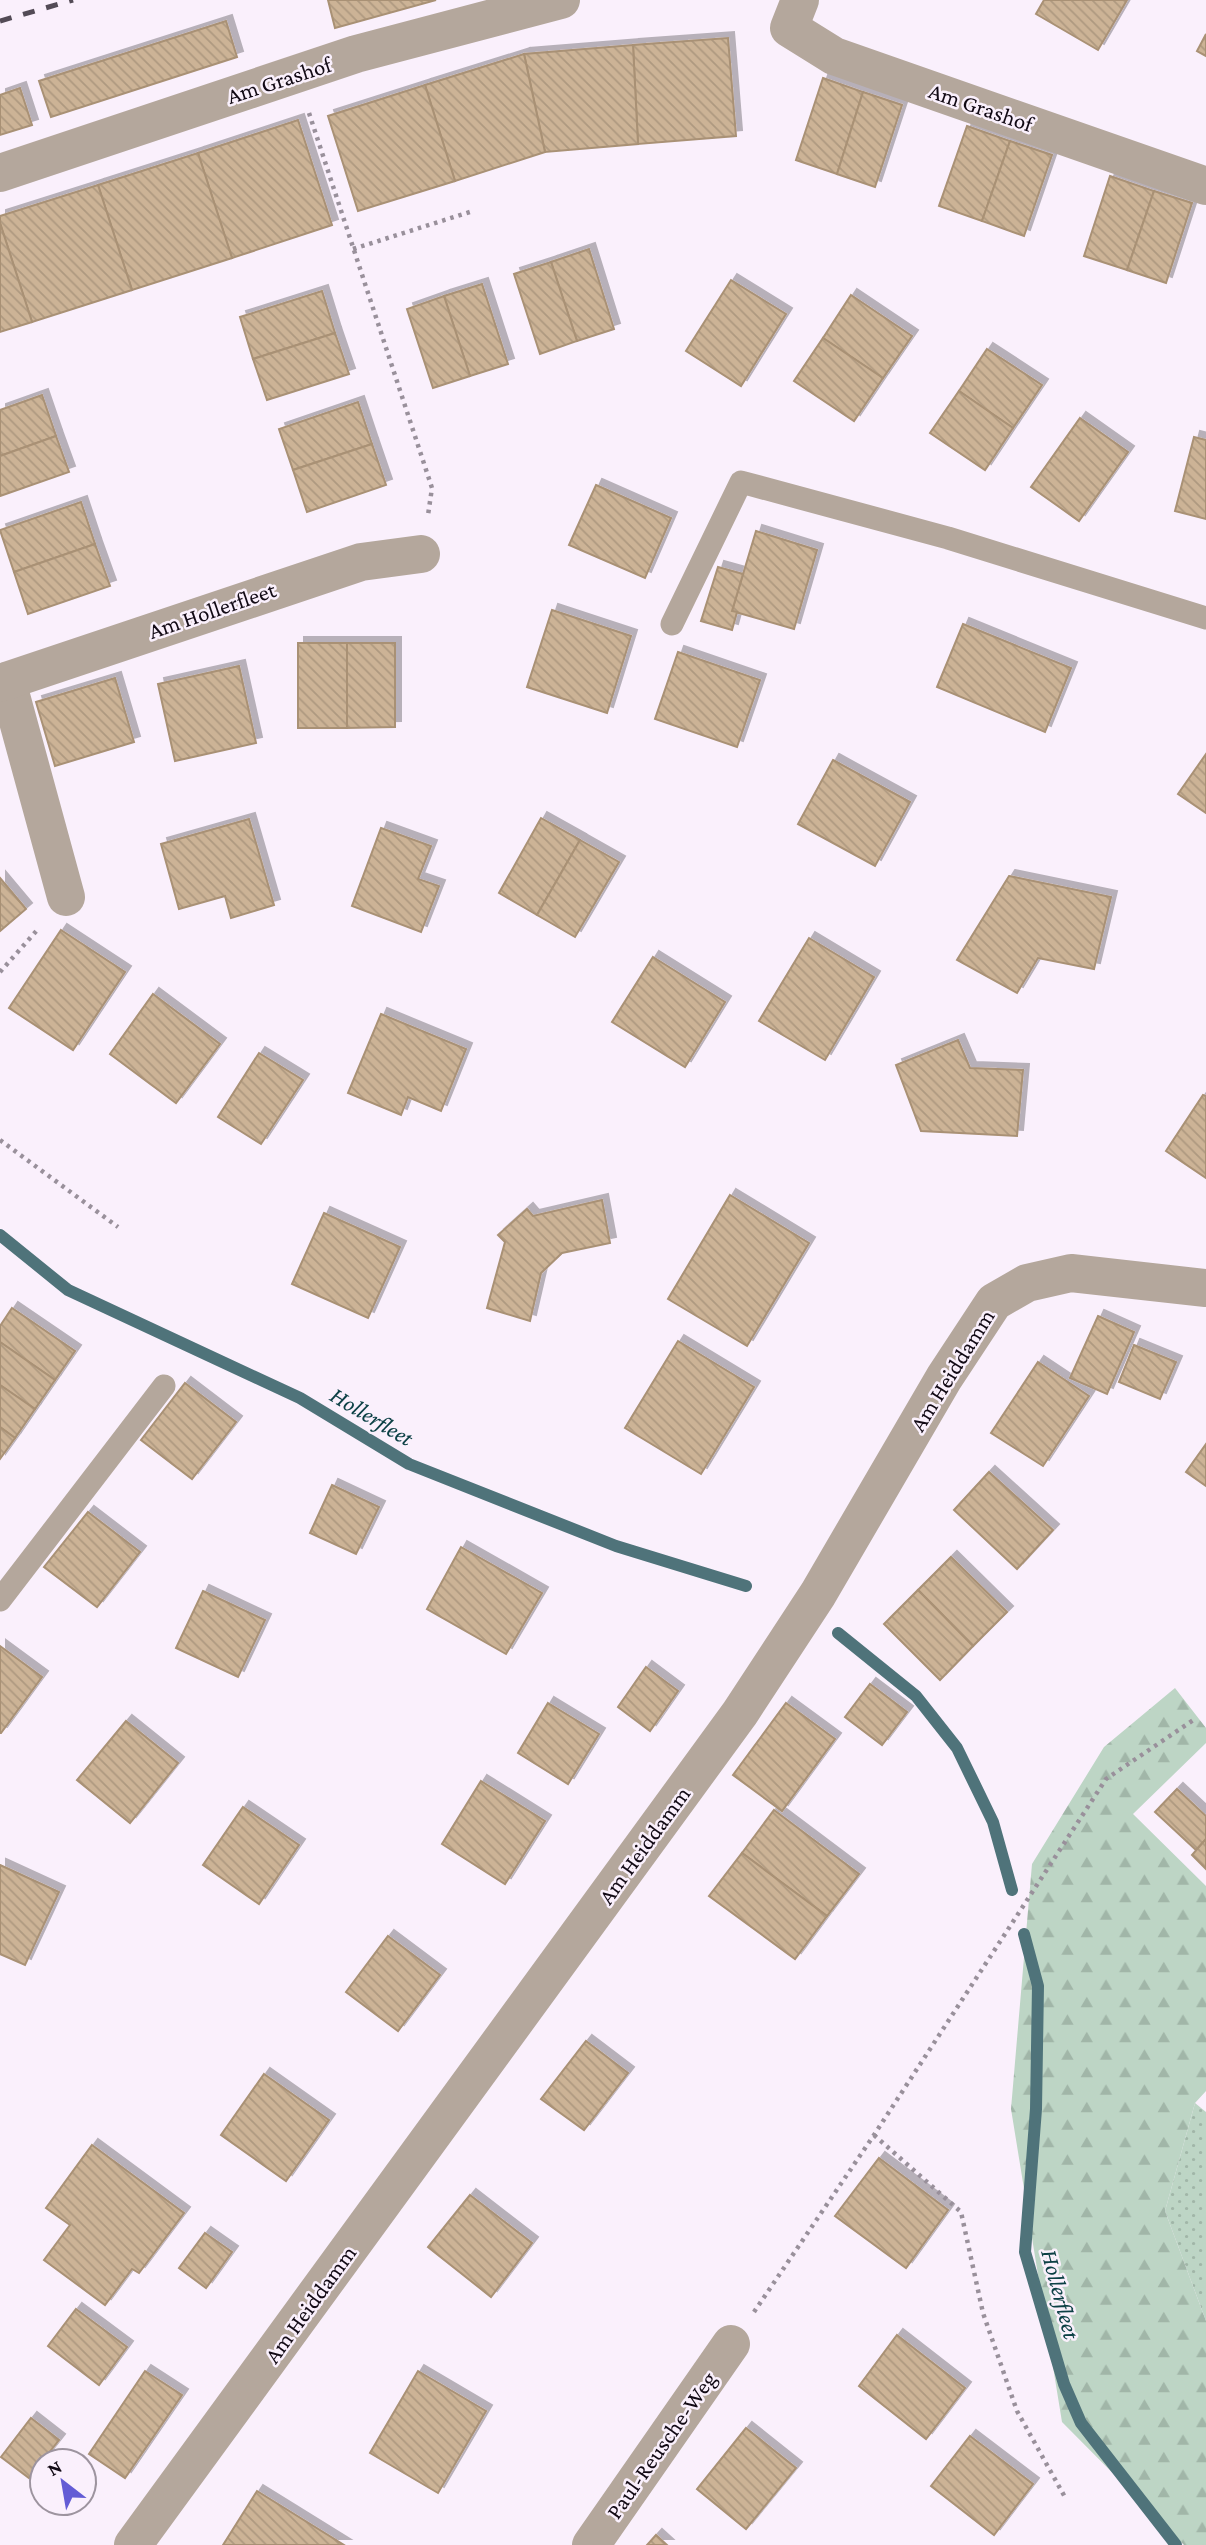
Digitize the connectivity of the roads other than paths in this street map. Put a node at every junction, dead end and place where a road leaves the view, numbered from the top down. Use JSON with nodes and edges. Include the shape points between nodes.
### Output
{"nodes":[{"id":1,"x":561,"y":0,"type":"edge"},
{"id":2,"x":800,"y":0,"type":"edge"},
{"id":3,"x":0,"y":173,"type":"edge"},
{"id":4,"x":1206,"y":186,"type":"edge"},
{"id":5,"x":421,"y":554,"type":"road end"},
{"id":6,"x":1206,"y":618,"type":"edge"},
{"id":7,"x":672,"y":624,"type":"dead end"},
{"id":8,"x":4,"y":682,"type":"edge"},
{"id":9,"x":66,"y":897,"type":"road end"},
{"id":10,"x":1206,"y":1288,"type":"edge"},
{"id":11,"x":164,"y":1386,"type":"dead end"},
{"id":12,"x":0,"y":1600,"type":"edge"},
{"id":13,"x":732,"y":2344,"type":"road end"},
{"id":14,"x":133,"y":2545,"type":"edge"},
{"id":15,"x":591,"y":2545,"type":"edge"}],
"edges":[{"from":1,"to":3,"type":"street","name":"Am Grashof","via":[[356,54]]},
{"from":2,"to":4,"type":"street","name":"Am Grashof","via":[[789,28],[834,56]]},
{"from":5,"to":8,"type":"street","name":"Am Hollerfleet","via":[[349,566]]},
{"from":6,"to":7,"type":"lane","via":[[948,538],[741,482]]},
{"from":8,"to":9,"type":"street","name":"Am Hollerfleet"},
{"from":10,"to":14,"type":"street","name":"Am Heiddamm","via":[[1071,1273],[1027,1283],[994,1302],[944,1378],[818,1594],[740,1713]]},
{"from":11,"to":12,"type":"lane"},
{"from":13,"to":15,"type":"street","name":"Paul-Reusche-Weg"}]}
